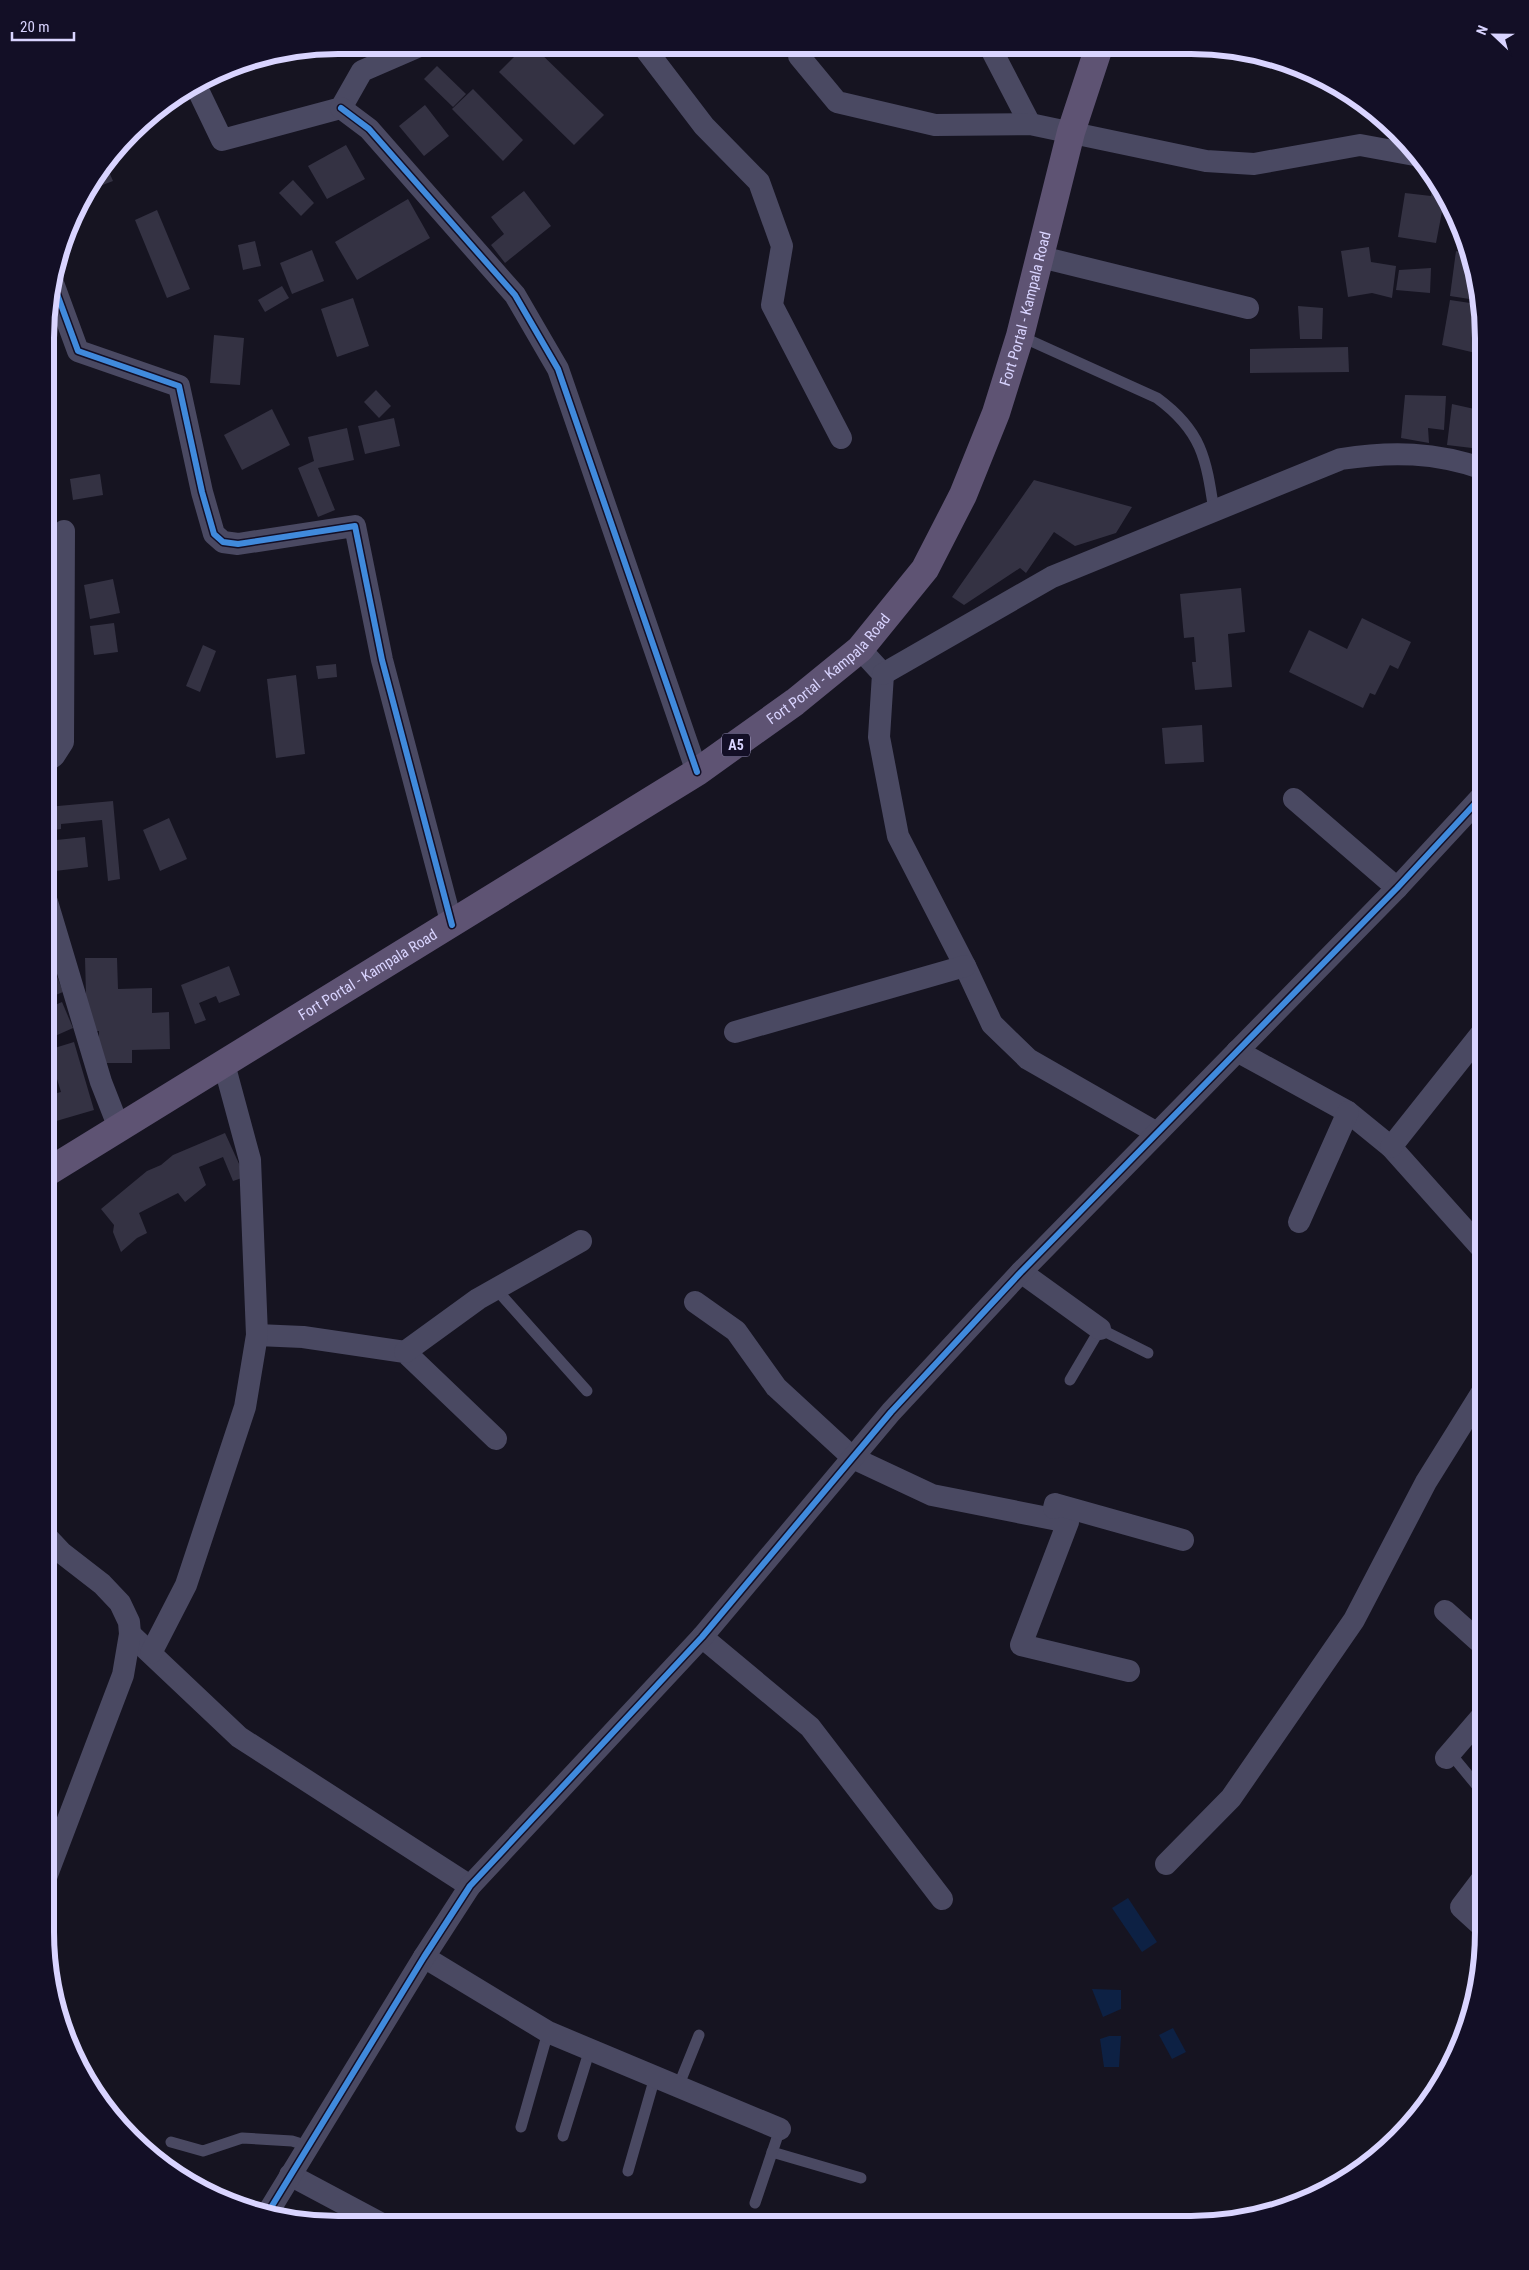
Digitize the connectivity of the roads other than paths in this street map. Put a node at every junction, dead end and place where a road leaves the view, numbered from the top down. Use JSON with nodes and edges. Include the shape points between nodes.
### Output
{"nodes":[{"id":1,"x":401,"y":54,"type":"edge"},
{"id":2,"x":649,"y":54,"type":"edge"},
{"id":3,"x":994,"y":54,"type":"edge"},
{"id":4,"x":1097,"y":54,"type":"edge"},
{"id":5,"x":799,"y":56,"type":"dead end"},
{"id":6,"x":198,"y":91,"type":"edge"},
{"id":7,"x":341,"y":108,"type":"junction"},
{"id":8,"x":1030,"y":124,"type":"junction"},
{"id":9,"x":1072,"y":132,"type":"junction"},
{"id":10,"x":1407,"y":154,"type":"edge"},
{"id":11,"x":1041,"y":257,"type":"junction"},
{"id":12,"x":57,"y":294,"type":"edge"},
{"id":13,"x":1248,"y":308,"type":"dead end"},
{"id":14,"x":1020,"y":336,"type":"junction"},
{"id":15,"x":841,"y":438,"type":"dead end"},
{"id":16,"x":1475,"y":467,"type":"edge"},
{"id":17,"x":1214,"y":511,"type":"junction"},
{"id":18,"x":64,"y":531,"type":"dead end"},
{"id":19,"x":860,"y":649,"type":"junction"},
{"id":20,"x":883,"y":674,"type":"junction"},
{"id":21,"x":54,"y":756,"type":"edge"},
{"id":22,"x":697,"y":772,"type":"junction"},
{"id":23,"x":1294,"y":799,"type":"dead end"},
{"id":24,"x":1475,"y":804,"type":"edge"},
{"id":25,"x":1397,"y":888,"type":"junction"},
{"id":26,"x":54,"y":925,"type":"edge"},
{"id":27,"x":452,"y":925,"type":"junction"},
{"id":28,"x":965,"y":966,"type":"junction"},
{"id":29,"x":735,"y":1032,"type":"dead end"},
{"id":30,"x":1475,"y":1041,"type":"edge"},
{"id":31,"x":1238,"y":1051,"type":"junction"},
{"id":32,"x":224,"y":1064,"type":"junction"},
{"id":33,"x":1348,"y":1112,"type":"junction"},
{"id":34,"x":118,"y":1128,"type":"junction"},
{"id":35,"x":1157,"y":1133,"type":"junction"},
{"id":36,"x":1391,"y":1147,"type":"junction"},
{"id":37,"x":54,"y":1168,"type":"edge"},
{"id":38,"x":1299,"y":1222,"type":"dead end"},
{"id":39,"x":581,"y":1241,"type":"dead end"},
{"id":40,"x":1475,"y":1241,"type":"edge"},
{"id":41,"x":1021,"y":1272,"type":"junction"},
{"id":42,"x":496,"y":1289,"type":"junction"},
{"id":43,"x":695,"y":1302,"type":"dead end"},
{"id":44,"x":1100,"y":1329,"type":"junction"},
{"id":45,"x":257,"y":1335,"type":"junction"},
{"id":46,"x":405,"y":1352,"type":"junction"},
{"id":47,"x":1148,"y":1353,"type":"dead end"},
{"id":48,"x":1070,"y":1380,"type":"dead end"},
{"id":49,"x":587,"y":1391,"type":"dead end"},
{"id":50,"x":1475,"y":1403,"type":"edge"},
{"id":51,"x":496,"y":1438,"type":"dead end"},
{"id":52,"x":853,"y":1458,"type":"junction"},
{"id":53,"x":1050,"y":1518,"type":"junction"},
{"id":54,"x":1183,"y":1540,"type":"dead end"},
{"id":55,"x":54,"y":1545,"type":"edge"},
{"id":56,"x":1445,"y":1611,"type":"dead end"},
{"id":57,"x":130,"y":1634,"type":"junction"},
{"id":58,"x":702,"y":1637,"type":"junction"},
{"id":59,"x":1475,"y":1637,"type":"edge"},
{"id":60,"x":151,"y":1653,"type":"junction"},
{"id":61,"x":1129,"y":1671,"type":"dead end"},
{"id":62,"x":1475,"y":1725,"type":"edge"},
{"id":63,"x":1448,"y":1756,"type":"joint"},
{"id":64,"x":1475,"y":1785,"type":"edge"},
{"id":65,"x":54,"y":1856,"type":"edge"},
{"id":66,"x":1166,"y":1864,"type":"dead end"},
{"id":67,"x":470,"y":1886,"type":"junction"},
{"id":68,"x":1475,"y":1889,"type":"edge"},
{"id":69,"x":942,"y":1899,"type":"dead end"},
{"id":70,"x":1475,"y":1920,"type":"edge"},
{"id":71,"x":424,"y":1957,"type":"junction"},
{"id":72,"x":548,"y":2032,"type":"junction"},
{"id":73,"x":699,"y":2035,"type":"dead end"},
{"id":74,"x":590,"y":2049,"type":"junction"},
{"id":75,"x":655,"y":2077,"type":"junction"},
{"id":76,"x":678,"y":2087,"type":"junction"},
{"id":77,"x":521,"y":2127,"type":"dead end"},
{"id":78,"x":780,"y":2129,"type":"joint"},
{"id":79,"x":563,"y":2136,"type":"dead end"},
{"id":80,"x":171,"y":2142,"type":"dead end"},
{"id":81,"x":308,"y":2146,"type":"junction"},
{"id":82,"x":772,"y":2152,"type":"junction"},
{"id":83,"x":628,"y":2171,"type":"dead end"},
{"id":84,"x":290,"y":2175,"type":"junction"},
{"id":85,"x":860,"y":2178,"type":"dead end"},
{"id":86,"x":755,"y":2202,"type":"dead end"},
{"id":87,"x":270,"y":2208,"type":"edge"},
{"id":88,"x":367,"y":2216,"type":"edge"}],
"edges":[{"from":1,"to":7,"type":"street","via":[[362,71]]},
{"from":2,"to":15,"type":"street","via":[[704,126],[759,182],[782,246],[772,305]]},
{"from":3,"to":8,"type":"street"},
{"from":4,"to":9,"type":"main road","name":"Fort Portal - Kampala Road","number":"A5"},
{"from":5,"to":8,"type":"street","via":[[837,102],[935,125]]},
{"from":6,"to":7,"type":"street","via":[[222,140]]},
{"from":7,"to":22,"type":"street","via":[[369,130],[515,295],[558,369]]},
{"from":8,"to":9,"type":"street"},
{"from":9,"to":10,"type":"street","via":[[1206,162],[1254,164],[1360,145]]},
{"from":9,"to":11,"type":"main road","name":"Fort Portal - Kampala Road","number":"A5"},
{"from":11,"to":13,"type":"street"},
{"from":11,"to":14,"type":"main road","name":"Fort Portal - Kampala Road","number":"A5"},
{"from":12,"to":27,"type":"street","via":[[78,351],[179,386],[202,492],[214,534],[223,542],[238,544],[355,526],[382,660]]},
{"from":14,"to":17,"type":"lane","via":[[1157,398],[1176,412],[1194,434],[1206,462]]},
{"from":14,"to":19,"type":"main road","name":"Fort Portal - Kampala Road","number":"A5","via":[[996,413],[964,495],[925,569]]},
{"from":16,"to":17,"type":"street","via":[[1426,454],[1379,453],[1341,459]]},
{"from":17,"to":20,"type":"street","via":[[1052,577]]},
{"from":18,"to":21,"type":"street","via":[[63,742]]},
{"from":19,"to":20,"type":"street"},
{"from":19,"to":22,"type":"main road","name":"Fort Portal - Kampala Road","number":"A5","via":[[796,702]]},
{"from":20,"to":28,"type":"street","via":[[879,737],[898,836]]},
{"from":22,"to":27,"type":"main road","name":"Fort Portal - Kampala Road","number":"A5"},
{"from":23,"to":25,"type":"street"},
{"from":24,"to":25,"type":"street"},
{"from":25,"to":31,"type":"street"},
{"from":26,"to":34,"type":"street"},
{"from":27,"to":32,"type":"main road","name":"Fort Portal - Kampala Road","number":"A5"},
{"from":28,"to":29,"type":"street"},
{"from":28,"to":35,"type":"street","via":[[992,1024],[1028,1059]]},
{"from":30,"to":36,"type":"street"},
{"from":31,"to":33,"type":"street"},
{"from":31,"to":35,"type":"street"},
{"from":32,"to":34,"type":"main road","name":"Fort Portal - Kampala Road","number":"A5"},
{"from":32,"to":45,"type":"street","via":[[250,1160]]},
{"from":33,"to":36,"type":"street"},
{"from":33,"to":38,"type":"street"},
{"from":34,"to":37,"type":"main road","name":"Fort Portal - Kampala Road","number":"A5"},
{"from":35,"to":41,"type":"street"},
{"from":36,"to":40,"type":"street"},
{"from":39,"to":42,"type":"street"},
{"from":41,"to":44,"type":"street"},
{"from":41,"to":52,"type":"street","via":[[891,1412]]},
{"from":42,"to":46,"type":"street"},
{"from":42,"to":49,"type":"lane"},
{"from":43,"to":52,"type":"street","via":[[736,1331],[776,1387]]},
{"from":44,"to":47,"type":"lane"},
{"from":44,"to":48,"type":"lane"},
{"from":45,"to":46,"type":"street","via":[[303,1337]]},
{"from":45,"to":60,"type":"street","via":[[245,1407],[186,1584]]},
{"from":46,"to":51,"type":"street"},
{"from":50,"to":66,"type":"street","via":[[1426,1482],[1354,1620],[1231,1798]]},
{"from":52,"to":53,"type":"street","via":[[932,1494]]},
{"from":52,"to":58,"type":"street"},
{"from":53,"to":54,"type":"street","via":[[1054,1504]]},
{"from":53,"to":61,"type":"street","via":[[1068,1522],[1021,1645]]},
{"from":55,"to":57,"type":"street","via":[[120,1602],[129,1622]]},
{"from":56,"to":59,"type":"street"},
{"from":57,"to":60,"type":"street"},
{"from":57,"to":65,"type":"street","via":[[123,1675]]},
{"from":58,"to":67,"type":"street"},
{"from":58,"to":69,"type":"street","via":[[810,1728]]},
{"from":60,"to":67,"type":"street","via":[[239,1737]]},
{"from":62,"to":63,"type":"street"},
{"from":63,"to":64,"type":"lane"},
{"from":67,"to":71,"type":"street"},
{"from":68,"to":70,"type":"street","via":[[1461,1907]]},
{"from":71,"to":72,"type":"street"},
{"from":71,"to":81,"type":"street"},
{"from":72,"to":74,"type":"street"},
{"from":72,"to":77,"type":"lane"},
{"from":73,"to":76,"type":"lane"},
{"from":74,"to":75,"type":"street"},
{"from":74,"to":79,"type":"lane"},
{"from":75,"to":76,"type":"street"},
{"from":75,"to":83,"type":"lane"},
{"from":76,"to":78,"type":"street"},
{"from":78,"to":82,"type":"lane"},
{"from":80,"to":81,"type":"lane","via":[[203,2151],[242,2138],[292,2141]]},
{"from":81,"to":84,"type":"street"},
{"from":82,"to":85,"type":"lane"},
{"from":82,"to":86,"type":"lane"},
{"from":84,"to":87,"type":"street"},
{"from":84,"to":88,"type":"street"}]}
